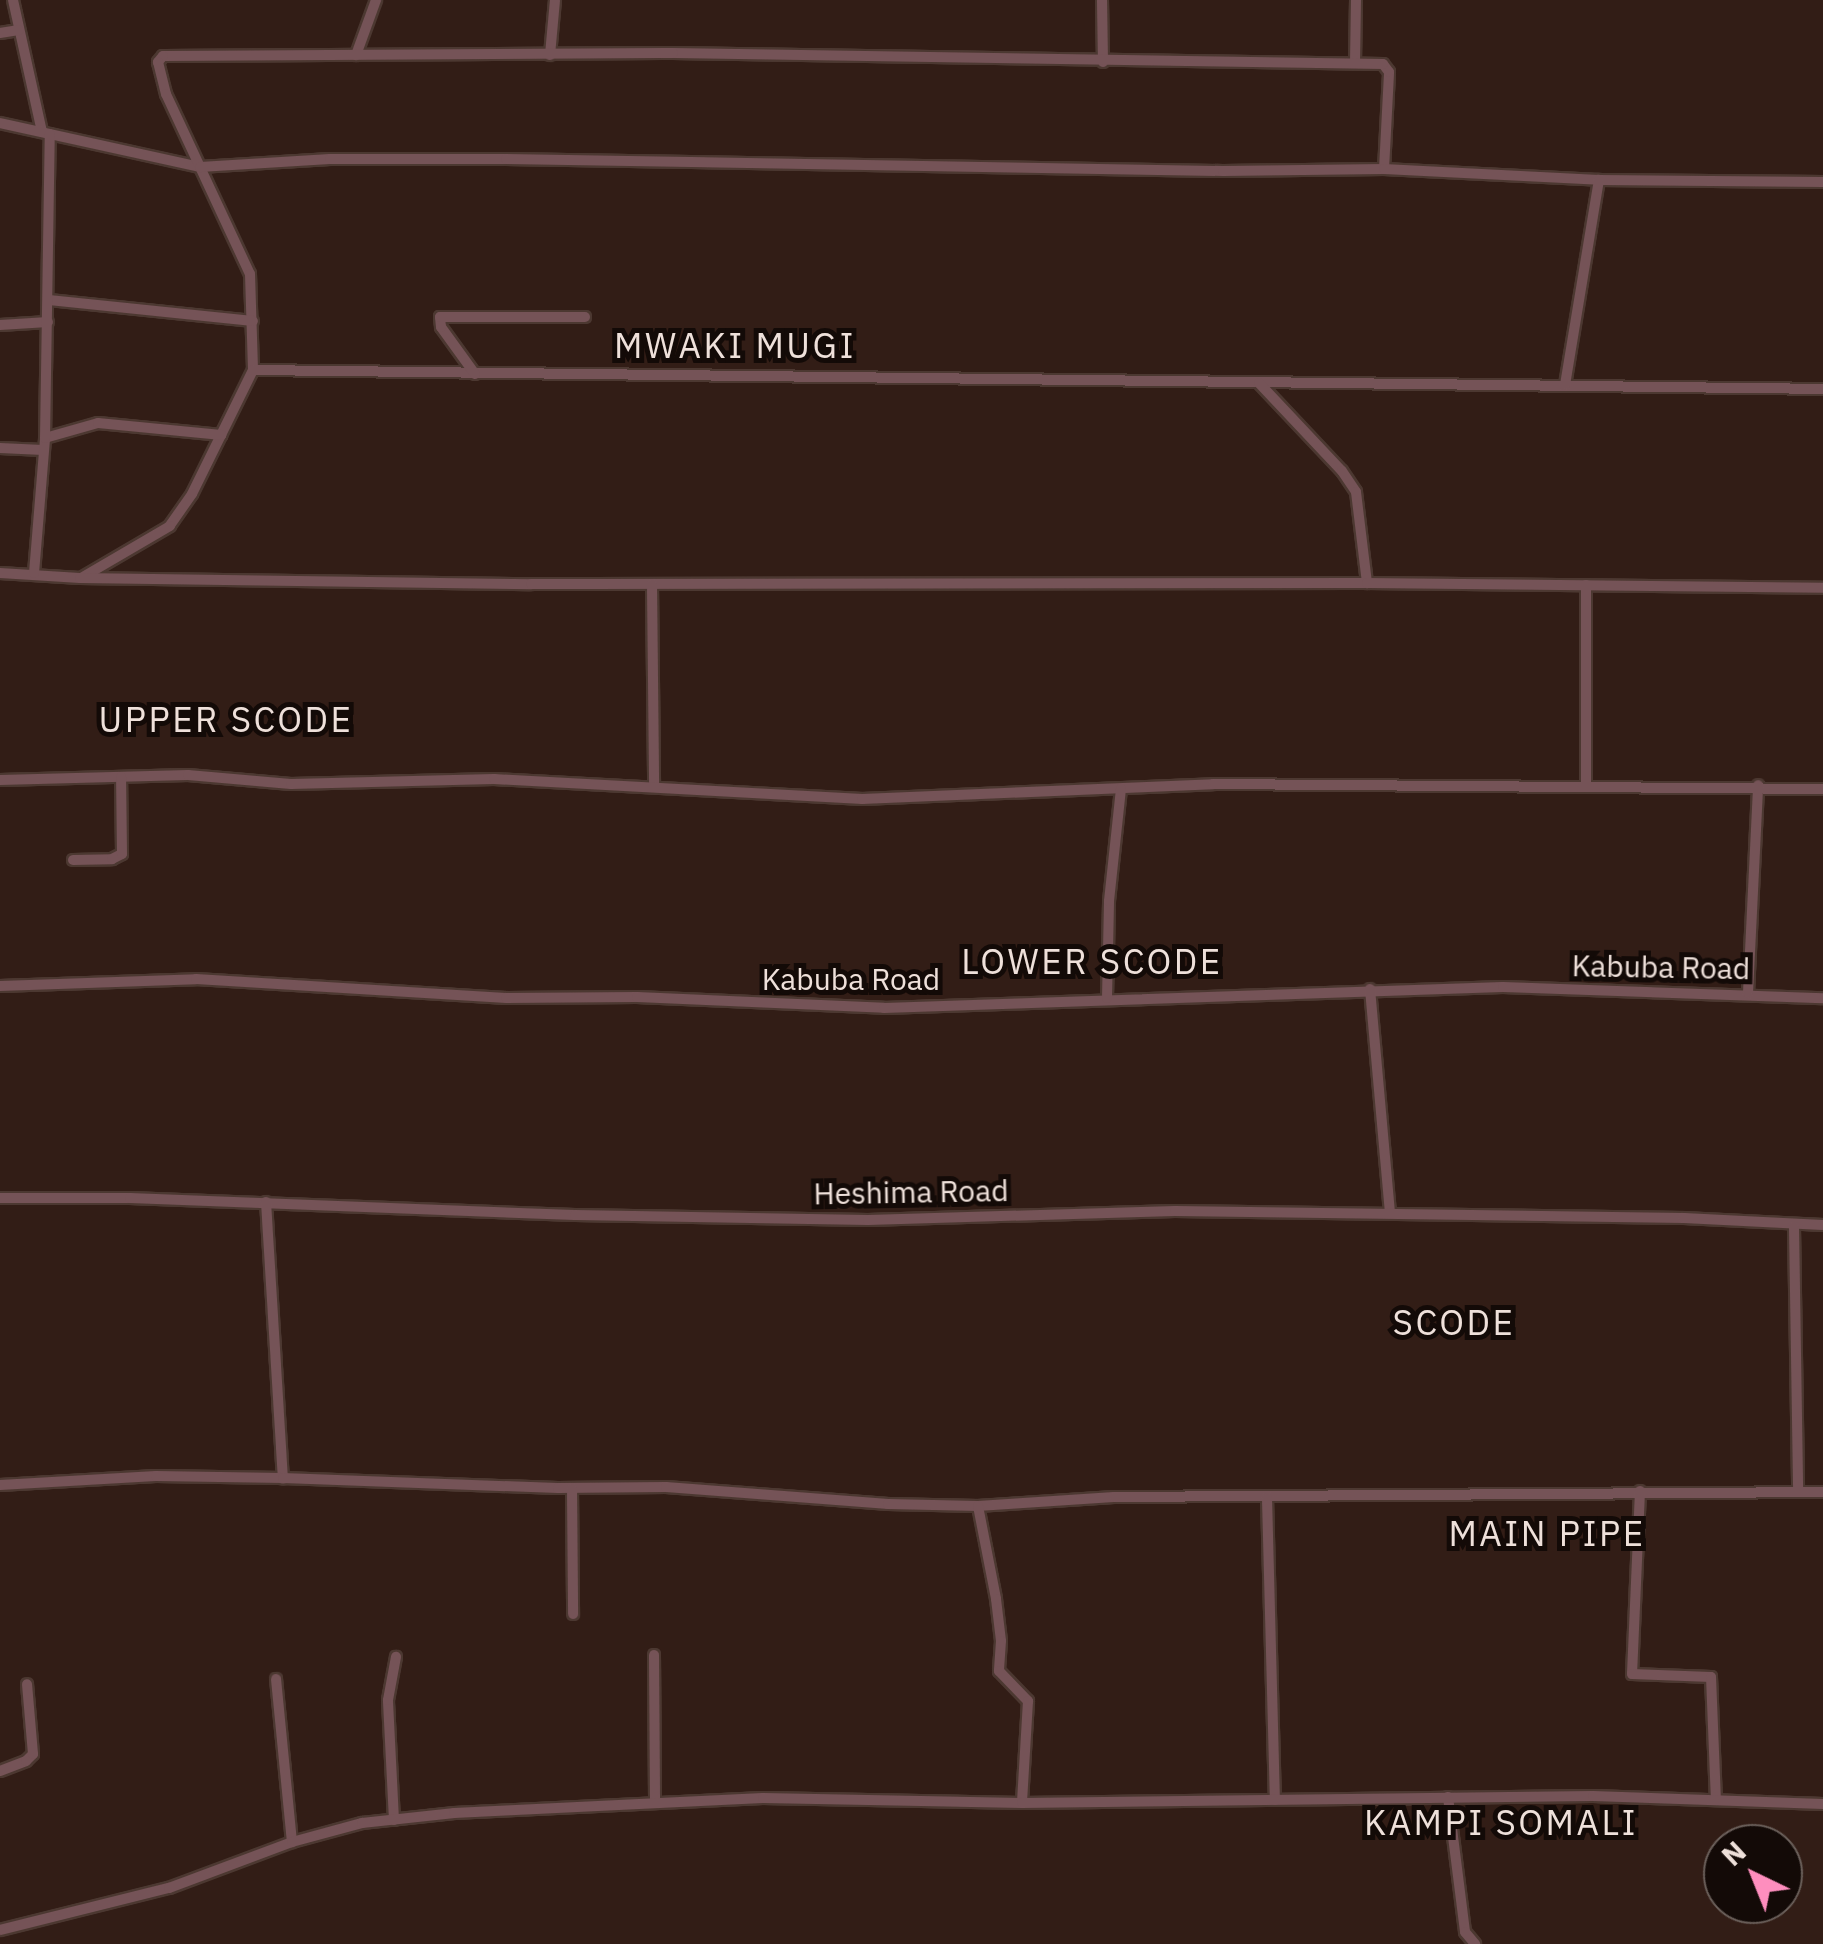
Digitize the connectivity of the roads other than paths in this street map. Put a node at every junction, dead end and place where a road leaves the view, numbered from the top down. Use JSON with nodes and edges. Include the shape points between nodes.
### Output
{"nodes":[{"id":1,"x":13,"y":0,"type":"edge"},
{"id":2,"x":376,"y":0,"type":"edge"},
{"id":3,"x":556,"y":0,"type":"edge"},
{"id":4,"x":1102,"y":0,"type":"edge"},
{"id":5,"x":1356,"y":0,"type":"edge"},
{"id":6,"x":19,"y":30,"type":"junction"},
{"id":7,"x":0,"y":32,"type":"edge"},
{"id":8,"x":356,"y":55,"type":"junction"},
{"id":9,"x":550,"y":56,"type":"junction"},
{"id":10,"x":1102,"y":62,"type":"junction"},
{"id":11,"x":1355,"y":63,"type":"junction"},
{"id":12,"x":0,"y":124,"type":"edge"},
{"id":13,"x":46,"y":133,"type":"junction"},
{"id":14,"x":200,"y":167,"type":"junction"},
{"id":15,"x":1384,"y":169,"type":"junction"},
{"id":16,"x":1599,"y":180,"type":"junction"},
{"id":17,"x":1823,"y":182,"type":"edge"},
{"id":18,"x":49,"y":300,"type":"junction"},
{"id":19,"x":586,"y":316,"type":"dead end"},
{"id":20,"x":254,"y":321,"type":"junction"},
{"id":21,"x":48,"y":322,"type":"junction"},
{"id":22,"x":0,"y":325,"type":"edge"},
{"id":23,"x":253,"y":370,"type":"junction"},
{"id":24,"x":476,"y":374,"type":"junction"},
{"id":25,"x":1259,"y":383,"type":"junction"},
{"id":26,"x":1565,"y":386,"type":"junction"},
{"id":27,"x":1823,"y":389,"type":"edge"},
{"id":28,"x":221,"y":435,"type":"junction"},
{"id":29,"x":44,"y":444,"type":"junction"},
{"id":30,"x":0,"y":448,"type":"edge"},
{"id":31,"x":0,"y":573,"type":"edge"},
{"id":32,"x":34,"y":573,"type":"junction"},
{"id":33,"x":80,"y":578,"type":"junction"},
{"id":34,"x":1367,"y":583,"type":"junction"},
{"id":35,"x":652,"y":584,"type":"junction"},
{"id":36,"x":1586,"y":584,"type":"junction"},
{"id":37,"x":1823,"y":588,"type":"edge"},
{"id":38,"x":121,"y":777,"type":"junction"},
{"id":39,"x":0,"y":780,"type":"edge"},
{"id":40,"x":1758,"y":785,"type":"junction"},
{"id":41,"x":654,"y":786,"type":"junction"},
{"id":42,"x":1586,"y":786,"type":"junction"},
{"id":43,"x":1121,"y":789,"type":"junction"},
{"id":44,"x":1823,"y":789,"type":"edge"},
{"id":45,"x":72,"y":860,"type":"dead end"},
{"id":46,"x":0,"y":986,"type":"edge"},
{"id":47,"x":1370,"y":989,"type":"junction"},
{"id":48,"x":1748,"y":993,"type":"junction"},
{"id":49,"x":1107,"y":998,"type":"junction"},
{"id":50,"x":1823,"y":998,"type":"edge"},
{"id":51,"x":0,"y":1198,"type":"edge"},
{"id":52,"x":266,"y":1202,"type":"junction"},
{"id":53,"x":1390,"y":1213,"type":"junction"},
{"id":54,"x":1823,"y":1225,"type":"edge"},
{"id":55,"x":1794,"y":1226,"type":"junction"},
{"id":56,"x":283,"y":1478,"type":"junction"},
{"id":57,"x":0,"y":1486,"type":"edge"},
{"id":58,"x":572,"y":1488,"type":"junction"},
{"id":59,"x":1798,"y":1490,"type":"junction"},
{"id":60,"x":1640,"y":1491,"type":"junction"},
{"id":61,"x":1823,"y":1492,"type":"edge"},
{"id":62,"x":1266,"y":1498,"type":"junction"},
{"id":63,"x":978,"y":1506,"type":"junction"},
{"id":64,"x":573,"y":1614,"type":"dead end"},
{"id":65,"x":654,"y":1655,"type":"dead end"},
{"id":66,"x":396,"y":1657,"type":"dead end"},
{"id":67,"x":276,"y":1679,"type":"dead end"},
{"id":68,"x":27,"y":1684,"type":"dead end"},
{"id":69,"x":0,"y":1771,"type":"edge"},
{"id":70,"x":1448,"y":1797,"type":"junction"},
{"id":71,"x":1275,"y":1800,"type":"junction"},
{"id":72,"x":1716,"y":1800,"type":"junction"},
{"id":73,"x":656,"y":1802,"type":"junction"},
{"id":74,"x":1022,"y":1803,"type":"junction"},
{"id":75,"x":1823,"y":1804,"type":"edge"},
{"id":76,"x":394,"y":1820,"type":"junction"},
{"id":77,"x":292,"y":1842,"type":"junction"},
{"id":78,"x":0,"y":1930,"type":"edge"},
{"id":79,"x":1476,"y":1944,"type":"edge"}],
"edges":[{"from":1,"to":6,"type":"street"},
{"from":2,"to":8,"type":"street"},
{"from":3,"to":9,"type":"street"},
{"from":4,"to":10,"type":"street"},
{"from":5,"to":11,"type":"street"},
{"from":6,"to":7,"type":"street"},
{"from":6,"to":13,"type":"street"},
{"from":8,"to":9,"type":"street"},
{"from":8,"to":14,"type":"street","via":[[162,56],[158,66],[166,94]]},
{"from":9,"to":10,"type":"street"},
{"from":10,"to":11,"type":"street"},
{"from":11,"to":15,"type":"street","via":[[1388,68]]},
{"from":12,"to":13,"type":"street"},
{"from":13,"to":14,"type":"street"},
{"from":13,"to":18,"type":"street"},
{"from":14,"to":15,"type":"street","via":[[400,159]]},
{"from":14,"to":20,"type":"street","via":[[250,274]]},
{"from":15,"to":16,"type":"street"},
{"from":16,"to":17,"type":"street"},
{"from":16,"to":26,"type":"street"},
{"from":18,"to":20,"type":"street"},
{"from":18,"to":21,"type":"street"},
{"from":19,"to":24,"type":"street","via":[[440,317],[440,327]]},
{"from":20,"to":23,"type":"street"},
{"from":21,"to":22,"type":"street"},
{"from":21,"to":29,"type":"street"},
{"from":23,"to":24,"type":"street"},
{"from":23,"to":28,"type":"street"},
{"from":24,"to":25,"type":"street"},
{"from":25,"to":26,"type":"street"},
{"from":25,"to":34,"type":"street","via":[[1356,492]]},
{"from":26,"to":27,"type":"street"},
{"from":28,"to":29,"type":"street","via":[[98,423]]},
{"from":28,"to":33,"type":"street","via":[[170,526]]},
{"from":29,"to":30,"type":"street"},
{"from":29,"to":32,"type":"street"},
{"from":31,"to":32,"type":"street"},
{"from":32,"to":33,"type":"street"},
{"from":33,"to":35,"type":"street"},
{"from":34,"to":35,"type":"street"},
{"from":34,"to":36,"type":"street"},
{"from":35,"to":41,"type":"street"},
{"from":36,"to":37,"type":"street"},
{"from":36,"to":42,"type":"street"},
{"from":38,"to":39,"type":"street"},
{"from":38,"to":41,"type":"street","via":[[292,784],[494,778]]},
{"from":38,"to":45,"type":"street","via":[[120,856]]},
{"from":40,"to":42,"type":"street"},
{"from":40,"to":44,"type":"street"},
{"from":40,"to":48,"type":"street"},
{"from":41,"to":43,"type":"street","via":[[862,799]]},
{"from":42,"to":43,"type":"street"},
{"from":43,"to":49,"type":"street"},
{"from":46,"to":49,"type":"street","name":"Kabuba Road","via":[[196,979],[506,998],[884,1008]]},
{"from":47,"to":48,"type":"street","name":"Kabuba Road"},
{"from":47,"to":49,"type":"street","name":"Kabuba Road"},
{"from":47,"to":53,"type":"street"},
{"from":48,"to":50,"type":"street","name":"Kabuba Road"},
{"from":51,"to":52,"type":"street","name":"Heshima Road"},
{"from":52,"to":53,"type":"street","name":"Heshima Road","via":[[868,1220]]},
{"from":52,"to":56,"type":"street"},
{"from":53,"to":55,"type":"street","name":"Heshima Road"},
{"from":54,"to":55,"type":"street","name":"Heshima Road"},
{"from":55,"to":59,"type":"street"},
{"from":56,"to":57,"type":"street","via":[[156,1476]]},
{"from":56,"to":58,"type":"street"},
{"from":58,"to":63,"type":"street","via":[[666,1487]]},
{"from":58,"to":64,"type":"street"},
{"from":59,"to":60,"type":"street"},
{"from":59,"to":61,"type":"street"},
{"from":60,"to":62,"type":"street"},
{"from":60,"to":72,"type":"street","via":[[1630,1667],[1638,1677],[1711,1677]]},
{"from":62,"to":63,"type":"street","via":[[1114,1497]]},
{"from":62,"to":71,"type":"street"},
{"from":63,"to":74,"type":"street","via":[[1001,1640],[999,1671],[1028,1701]]},
{"from":65,"to":73,"type":"street"},
{"from":66,"to":76,"type":"street","via":[[388,1700]]},
{"from":67,"to":77,"type":"street"},
{"from":68,"to":69,"type":"street","via":[[33,1754]]},
{"from":70,"to":71,"type":"street"},
{"from":70,"to":72,"type":"street"},
{"from":70,"to":79,"type":"street","via":[[1465,1932]]},
{"from":71,"to":74,"type":"street"},
{"from":72,"to":75,"type":"street"},
{"from":73,"to":74,"type":"street"},
{"from":73,"to":76,"type":"street"},
{"from":76,"to":77,"type":"street"},
{"from":77,"to":78,"type":"street","via":[[169,1888]]}]}
